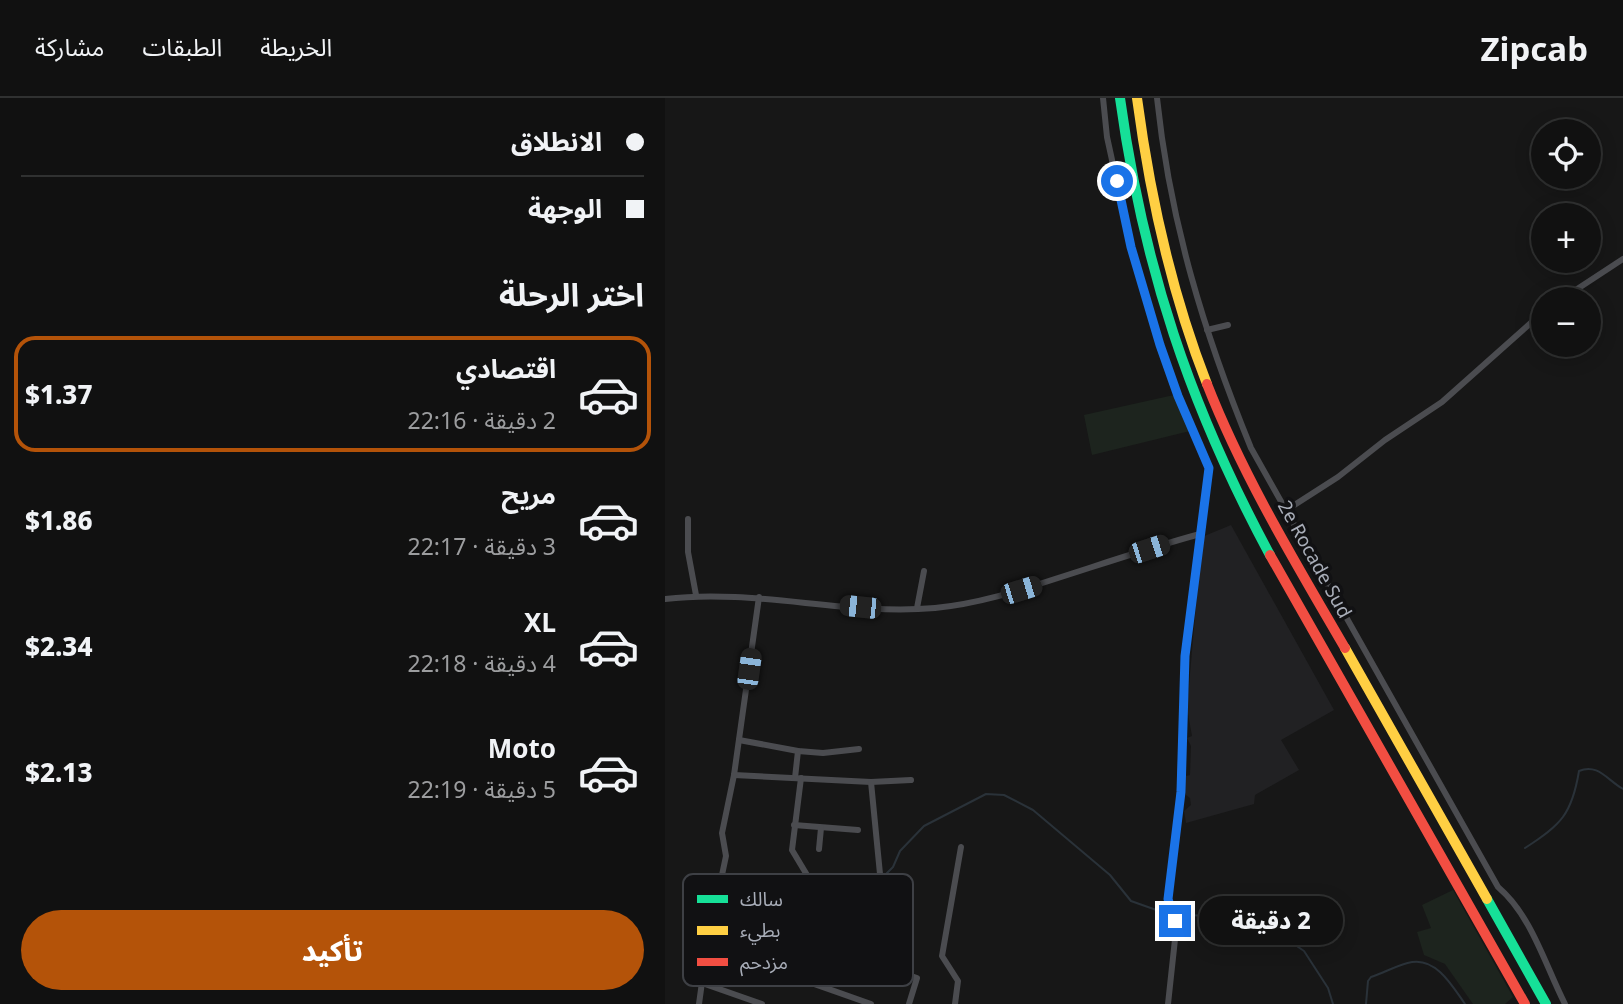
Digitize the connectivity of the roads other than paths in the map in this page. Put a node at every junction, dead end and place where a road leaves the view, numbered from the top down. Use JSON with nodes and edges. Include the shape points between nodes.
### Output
{"nodes":[{"id":1,"x":1103,"y":98,"type":"edge"},
{"id":2,"x":1120,"y":98,"type":"edge"},
{"id":3,"x":1137,"y":98,"type":"edge"},
{"id":4,"x":1157,"y":98,"type":"edge"},
{"id":5,"x":1623,"y":259,"type":"edge"},
{"id":6,"x":1580,"y":287,"type":"edge"},
{"id":7,"x":1531,"y":323,"type":"edge"},
{"id":8,"x":1228,"y":325,"type":"dead end"},
{"id":9,"x":1207,"y":330,"type":"junction"},
{"id":10,"x":1285,"y":510,"type":"junction"},
{"id":11,"x":688,"y":519,"type":"dead end"},
{"id":12,"x":1200,"y":534,"type":"junction"},
{"id":13,"x":924,"y":571,"type":"dead end"},
{"id":14,"x":696,"y":595,"type":"junction"},
{"id":15,"x":759,"y":597,"type":"junction"},
{"id":16,"x":665,"y":598,"type":"edge"},
{"id":17,"x":917,"y":608,"type":"junction"},
{"id":18,"x":739,"y":740,"type":"junction"},
{"id":19,"x":859,"y":749,"type":"dead end"},
{"id":20,"x":798,"y":751,"type":"junction"},
{"id":21,"x":734,"y":775,"type":"junction"},
{"id":22,"x":798,"y":778,"type":"junction"},
{"id":23,"x":911,"y":780,"type":"dead end"},
{"id":24,"x":871,"y":782,"type":"junction"},
{"id":25,"x":794,"y":825,"type":"junction"},
{"id":26,"x":821,"y":828,"type":"junction"},
{"id":27,"x":858,"y":830,"type":"dead end"},
{"id":28,"x":961,"y":847,"type":"dead end"},
{"id":29,"x":819,"y":849,"type":"dead end"},
{"id":30,"x":723,"y":874,"type":"edge"},
{"id":31,"x":806,"y":874,"type":"edge"},
{"id":32,"x":880,"y":874,"type":"dead end"},
{"id":33,"x":913,"y":977,"type":"edge"},
{"id":34,"x":702,"y":986,"type":"edge"},
{"id":35,"x":711,"y":986,"type":"edge"},
{"id":36,"x":820,"y":986,"type":"edge"},
{"id":37,"x":699,"y":1004,"type":"edge"},
{"id":38,"x":762,"y":1004,"type":"edge"},
{"id":39,"x":871,"y":1004,"type":"edge"},
{"id":40,"x":909,"y":1004,"type":"edge"},
{"id":41,"x":955,"y":1004,"type":"edge"},
{"id":42,"x":1168,"y":1004,"type":"edge"},
{"id":43,"x":1525,"y":1004,"type":"edge"},
{"id":44,"x":1546,"y":1004,"type":"edge"},
{"id":45,"x":1565,"y":1004,"type":"edge"}],
"edges":[{"from":1,"to":12,"type":"street","via":[[1131,247],[1164,358],[1209,468]]},
{"from":2,"to":43,"type":"highway","name":"2e Rocade Sud","via":[[1145,241],[1165,313],[1208,431],[1258,533]]},
{"from":3,"to":44,"type":"highway","name":"2e Rocade Sud","via":[[1169,262],[1194,345],[1231,438],[1299,569]]},
{"from":4,"to":9,"type":"street","via":[[1179,235]]},
{"from":5,"to":6,"type":"street"},
{"from":7,"to":10,"type":"street","via":[[1442,402]]},
{"from":8,"to":9,"type":"street"},
{"from":9,"to":10,"type":"street","via":[[1251,448]]},
{"from":10,"to":45,"type":"street","via":[[1498,887],[1513,900]]},
{"from":11,"to":14,"type":"street"},
{"from":12,"to":17,"type":"street","via":[[967,604]]},
{"from":12,"to":42,"type":"street","via":[[1185,656],[1180,803],[1168,899],[1175,921]]},
{"from":13,"to":17,"type":"street"},
{"from":14,"to":15,"type":"street"},
{"from":14,"to":16,"type":"street"},
{"from":15,"to":17,"type":"street"},
{"from":15,"to":18,"type":"street"},
{"from":18,"to":20,"type":"street"},
{"from":18,"to":21,"type":"street"},
{"from":19,"to":20,"type":"street"},
{"from":20,"to":22,"type":"street"},
{"from":21,"to":22,"type":"street"},
{"from":21,"to":30,"type":"street","via":[[722,833],[726,856]]},
{"from":22,"to":24,"type":"street"},
{"from":22,"to":25,"type":"street"},
{"from":23,"to":24,"type":"street"},
{"from":24,"to":32,"type":"street"},
{"from":25,"to":26,"type":"street"},
{"from":25,"to":31,"type":"street","via":[[792,850]]},
{"from":26,"to":27,"type":"street"},
{"from":26,"to":29,"type":"street"},
{"from":28,"to":41,"type":"street","via":[[942,956],[958,981]]},
{"from":33,"to":40,"type":"street","via":[[917,978]]},
{"from":34,"to":37,"type":"street"},
{"from":35,"to":38,"type":"street"},
{"from":36,"to":39,"type":"street"}]}
